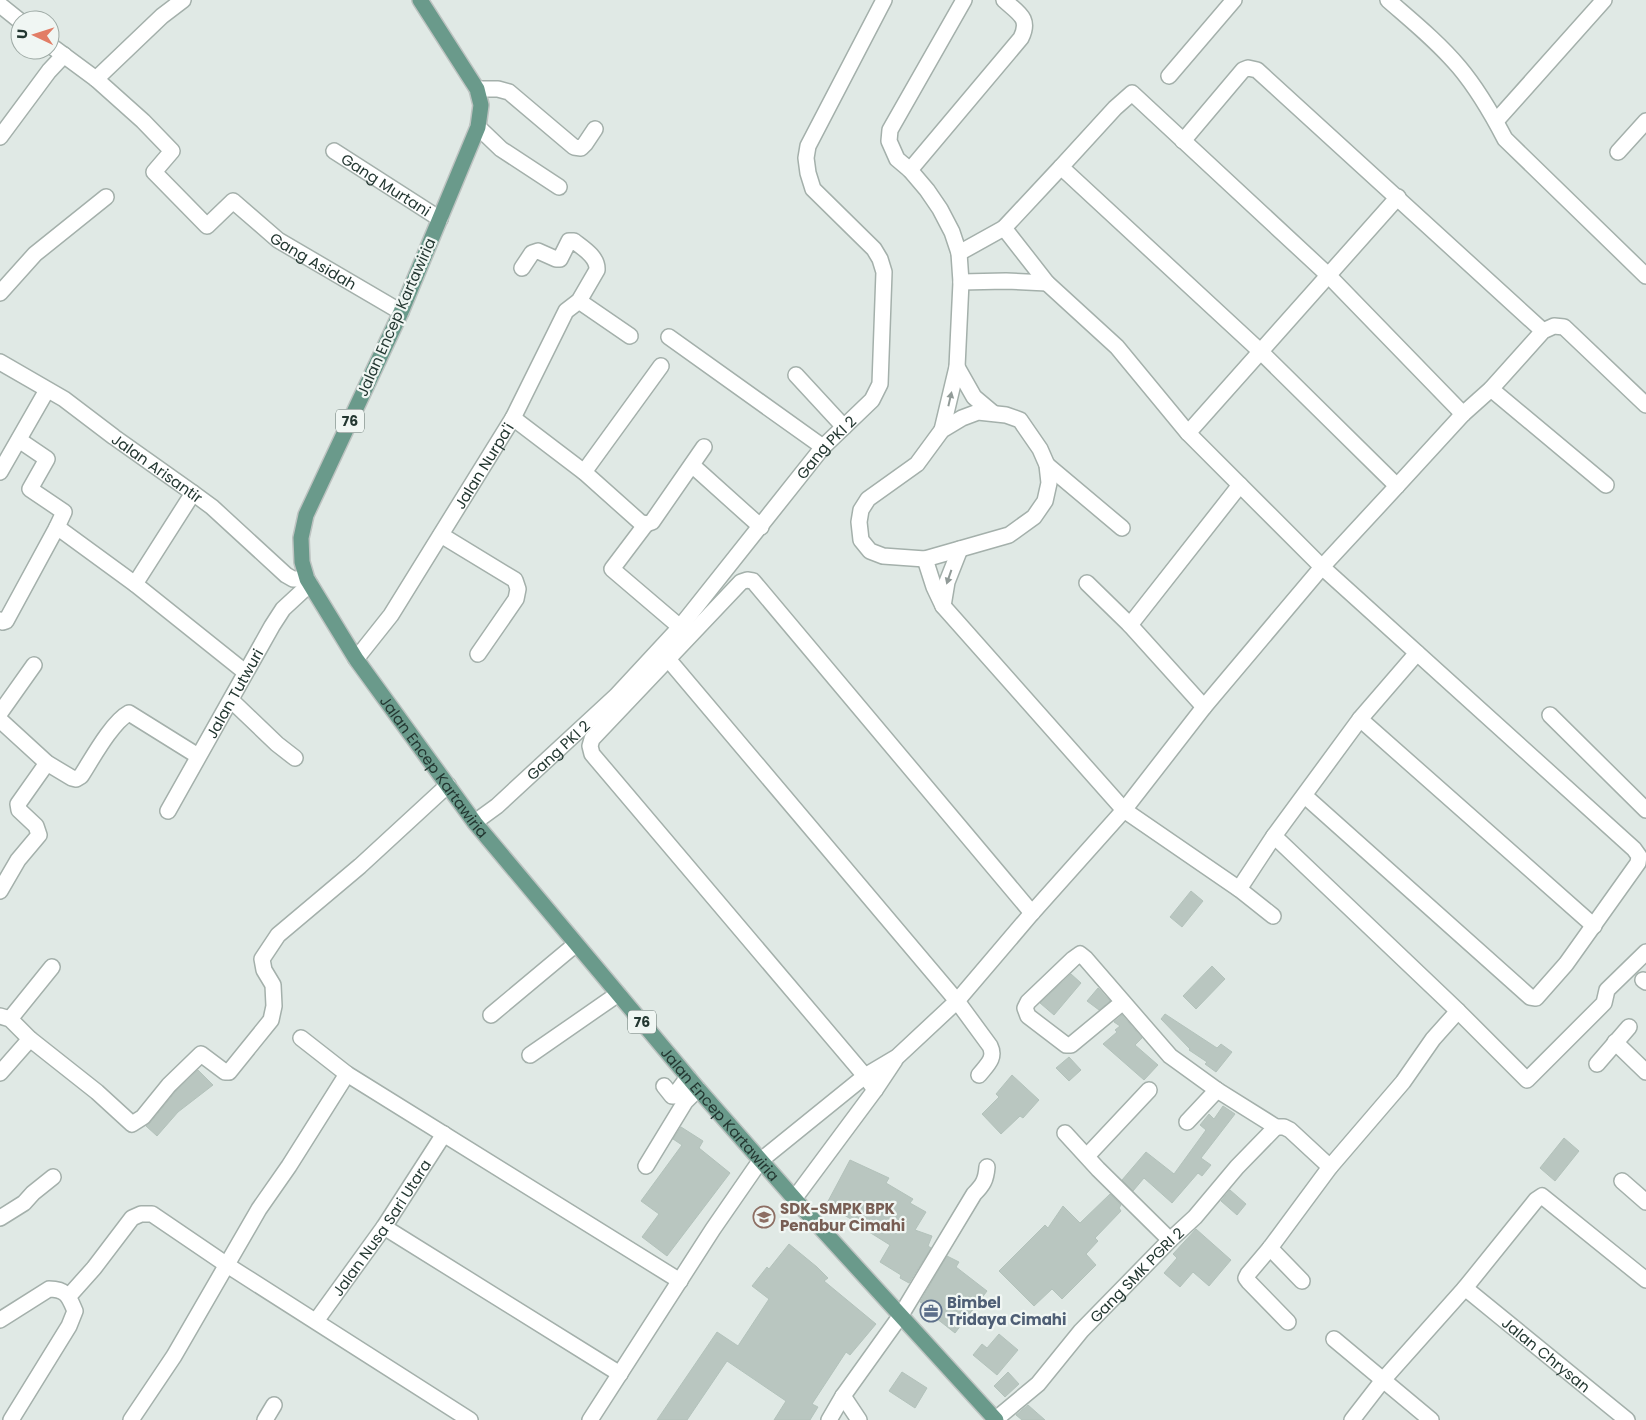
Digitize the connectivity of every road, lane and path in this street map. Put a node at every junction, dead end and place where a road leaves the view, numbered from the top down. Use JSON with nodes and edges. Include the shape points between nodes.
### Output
{"nodes":[{"id":1,"x":183,"y":0,"type":"edge"},
{"id":2,"x":420,"y":0,"type":"edge"},
{"id":3,"x":884,"y":0,"type":"edge"},
{"id":4,"x":964,"y":0,"type":"edge"},
{"id":5,"x":1004,"y":0,"type":"edge"},
{"id":6,"x":1234,"y":0,"type":"edge"},
{"id":7,"x":1388,"y":0,"type":"edge"},
{"id":8,"x":1604,"y":0,"type":"edge"},
{"id":9,"x":0,"y":5,"type":"edge"},
{"id":10,"x":10,"y":13,"type":"edge"},
{"id":11,"x":60,"y":52,"type":"edge"},
{"id":12,"x":64,"y":55,"type":"junction"},
{"id":13,"x":1170,"y":76,"type":"dead end"},
{"id":14,"x":96,"y":79,"type":"junction"},
{"id":15,"x":477,"y":89,"type":"junction"},
{"id":16,"x":1496,"y":121,"type":"junction"},
{"id":17,"x":1646,"y":121,"type":"edge"},
{"id":18,"x":478,"y":127,"type":"junction"},
{"id":19,"x":595,"y":129,"type":"dead end"},
{"id":20,"x":0,"y":137,"type":"edge"},
{"id":21,"x":1182,"y":141,"type":"junction"},
{"id":22,"x":334,"y":151,"type":"dead end"},
{"id":23,"x":1618,"y":152,"type":"dead end"},
{"id":24,"x":1061,"y":167,"type":"junction"},
{"id":25,"x":910,"y":170,"type":"junction"},
{"id":26,"x":559,"y":187,"type":"dead end"},
{"id":27,"x":106,"y":197,"type":"dead end"},
{"id":28,"x":1398,"y":197,"type":"junction"},
{"id":29,"x":440,"y":219,"type":"junction"},
{"id":30,"x":1004,"y":228,"type":"junction"},
{"id":31,"x":959,"y":253,"type":"junction"},
{"id":32,"x":522,"y":268,"type":"dead end"},
{"id":33,"x":1328,"y":275,"type":"junction"},
{"id":34,"x":1646,"y":276,"type":"edge"},
{"id":35,"x":961,"y":282,"type":"junction"},
{"id":36,"x":1047,"y":283,"type":"junction"},
{"id":37,"x":0,"y":293,"type":"edge"},
{"id":38,"x":579,"y":301,"type":"junction"},
{"id":39,"x":401,"y":312,"type":"junction"},
{"id":40,"x":1543,"y":330,"type":"junction"},
{"id":41,"x":630,"y":336,"type":"dead end"},
{"id":42,"x":670,"y":337,"type":"dead end"},
{"id":43,"x":1260,"y":351,"type":"junction"},
{"id":44,"x":0,"y":362,"type":"edge"},
{"id":45,"x":661,"y":366,"type":"dead end"},
{"id":46,"x":957,"y":367,"type":"junction"},
{"id":47,"x":796,"y":375,"type":"dead end"},
{"id":48,"x":1491,"y":389,"type":"junction"},
{"id":49,"x":47,"y":390,"type":"junction"},
{"id":50,"x":1646,"y":405,"type":"edge"},
{"id":51,"x":993,"y":413,"type":"junction"},
{"id":52,"x":1462,"y":414,"type":"junction"},
{"id":53,"x":513,"y":418,"type":"junction"},
{"id":54,"x":844,"y":427,"type":"junction"},
{"id":55,"x":942,"y":430,"type":"junction"},
{"id":56,"x":1188,"y":433,"type":"junction"},
{"id":57,"x":19,"y":440,"type":"junction"},
{"id":58,"x":704,"y":447,"type":"dead end"},
{"id":59,"x":823,"y":447,"type":"junction"},
{"id":60,"x":692,"y":465,"type":"junction"},
{"id":61,"x":1047,"y":465,"type":"junction"},
{"id":62,"x":0,"y":472,"type":"edge"},
{"id":63,"x":584,"y":472,"type":"junction"},
{"id":64,"x":1240,"y":485,"type":"junction"},
{"id":65,"x":1606,"y":485,"type":"dead end"},
{"id":66,"x":1397,"y":486,"type":"junction"},
{"id":67,"x":193,"y":493,"type":"junction"},
{"id":68,"x":646,"y":524,"type":"junction"},
{"id":69,"x":761,"y":526,"type":"junction"},
{"id":70,"x":57,"y":527,"type":"junction"},
{"id":71,"x":1122,"y":528,"type":"dead end"},
{"id":72,"x":441,"y":535,"type":"junction"},
{"id":73,"x":960,"y":549,"type":"junction"},
{"id":74,"x":925,"y":558,"type":"junction"},
{"id":75,"x":1322,"y":567,"type":"junction"},
{"id":76,"x":308,"y":582,"type":"junction"},
{"id":77,"x":135,"y":584,"type":"junction"},
{"id":78,"x":1087,"y":584,"type":"dead end"},
{"id":79,"x":943,"y":606,"type":"junction"},
{"id":80,"x":0,"y":620,"type":"edge"},
{"id":81,"x":1130,"y":626,"type":"junction"},
{"id":82,"x":680,"y":627,"type":"junction"},
{"id":83,"x":1418,"y":653,"type":"junction"},
{"id":84,"x":478,"y":654,"type":"dead end"},
{"id":85,"x":356,"y":659,"type":"junction"},
{"id":86,"x":668,"y":659,"type":"junction"},
{"id":87,"x":34,"y":665,"type":"dead end"},
{"id":88,"x":245,"y":672,"type":"junction"},
{"id":89,"x":231,"y":700,"type":"junction"},
{"id":90,"x":1204,"y":707,"type":"junction"},
{"id":91,"x":0,"y":713,"type":"edge"},
{"id":92,"x":1550,"y":715,"type":"dead end"},
{"id":93,"x":0,"y":720,"type":"edge"},
{"id":94,"x":1360,"y":720,"type":"junction"},
{"id":95,"x":198,"y":756,"type":"junction"},
{"id":96,"x":295,"y":758,"type":"dead end"},
{"id":97,"x":47,"y":762,"type":"junction"},
{"id":98,"x":448,"y":785,"type":"junction"},
{"id":99,"x":1305,"y":796,"type":"junction"},
{"id":100,"x":1124,"y":810,"type":"junction"},
{"id":101,"x":1645,"y":810,"type":"edge"},
{"id":102,"x":168,"y":811,"type":"dead end"},
{"id":103,"x":477,"y":825,"type":"junction"},
{"id":104,"x":1274,"y":836,"type":"junction"},
{"id":105,"x":1238,"y":890,"type":"junction"},
{"id":106,"x":0,"y":892,"type":"edge"},
{"id":107,"x":1032,"y":913,"type":"junction"},
{"id":108,"x":1272,"y":916,"type":"dead end"},
{"id":109,"x":1594,"y":926,"type":"junction"},
{"id":110,"x":576,"y":944,"type":"junction"},
{"id":111,"x":1646,"y":952,"type":"edge"},
{"id":112,"x":52,"y":967,"type":"dead end"},
{"id":113,"x":618,"y":994,"type":"junction"},
{"id":114,"x":957,"y":1001,"type":"junction"},
{"id":115,"x":1123,"y":1002,"type":"junction"},
{"id":116,"x":1458,"y":1010,"type":"junction"},
{"id":117,"x":491,"y":1015,"type":"dead end"},
{"id":118,"x":5,"y":1017,"type":"edge"},
{"id":119,"x":1629,"y":1026,"type":"dead end"},
{"id":120,"x":300,"y":1038,"type":"dead end"},
{"id":121,"x":30,"y":1039,"type":"junction"},
{"id":122,"x":1615,"y":1042,"type":"junction"},
{"id":123,"x":530,"y":1055,"type":"dead end"},
{"id":124,"x":897,"y":1057,"type":"junction"},
{"id":125,"x":1597,"y":1064,"type":"dead end"},
{"id":126,"x":1646,"y":1072,"type":"edge"},
{"id":127,"x":0,"y":1073,"type":"edge"},
{"id":128,"x":347,"y":1074,"type":"junction"},
{"id":129,"x":979,"y":1075,"type":"dead end"},
{"id":130,"x":865,"y":1076,"type":"junction"},
{"id":131,"x":688,"y":1077,"type":"junction"},
{"id":132,"x":664,"y":1086,"type":"dead end"},
{"id":133,"x":698,"y":1089,"type":"junction"},
{"id":134,"x":875,"y":1090,"type":"junction"},
{"id":135,"x":1148,"y":1090,"type":"dead end"},
{"id":136,"x":1217,"y":1090,"type":"junction"},
{"id":137,"x":1187,"y":1122,"type":"dead end"},
{"id":138,"x":1276,"y":1128,"type":"junction"},
{"id":139,"x":1065,"y":1133,"type":"dead end"},
{"id":140,"x":444,"y":1134,"type":"junction"},
{"id":141,"x":1087,"y":1156,"type":"junction"},
{"id":142,"x":760,"y":1161,"type":"junction"},
{"id":143,"x":646,"y":1166,"type":"dead end"},
{"id":144,"x":987,"y":1167,"type":"dead end"},
{"id":145,"x":1330,"y":1167,"type":"junction"},
{"id":146,"x":53,"y":1177,"type":"dead end"},
{"id":147,"x":1622,"y":1181,"type":"dead end"},
{"id":148,"x":794,"y":1199,"type":"junction"},
{"id":149,"x":1646,"y":1202,"type":"edge"},
{"id":150,"x":0,"y":1218,"type":"edge"},
{"id":151,"x":384,"y":1226,"type":"junction"},
{"id":152,"x":1170,"y":1240,"type":"junction"},
{"id":153,"x":1270,"y":1248,"type":"junction"},
{"id":154,"x":227,"y":1265,"type":"junction"},
{"id":155,"x":1646,"y":1280,"type":"edge"},
{"id":156,"x":680,"y":1281,"type":"junction"},
{"id":157,"x":1302,"y":1281,"type":"dead end"},
{"id":158,"x":1465,"y":1288,"type":"junction"},
{"id":159,"x":69,"y":1296,"type":"junction"},
{"id":160,"x":901,"y":1315,"type":"junction"},
{"id":161,"x":0,"y":1320,"type":"edge"},
{"id":162,"x":316,"y":1321,"type":"junction"},
{"id":163,"x":1288,"y":1322,"type":"dead end"},
{"id":164,"x":1334,"y":1340,"type":"dead end"},
{"id":165,"x":620,"y":1374,"type":"junction"},
{"id":166,"x":1383,"y":1380,"type":"junction"},
{"id":167,"x":842,"y":1396,"type":"junction"},
{"id":168,"x":274,"y":1405,"type":"dead end"},
{"id":169,"x":11,"y":1420,"type":"edge"},
{"id":170,"x":131,"y":1420,"type":"edge"},
{"id":171,"x":265,"y":1420,"type":"edge"},
{"id":172,"x":470,"y":1420,"type":"edge"},
{"id":173,"x":590,"y":1420,"type":"edge"},
{"id":174,"x":829,"y":1420,"type":"edge"},
{"id":175,"x":859,"y":1420,"type":"edge"},
{"id":176,"x":996,"y":1420,"type":"edge"},
{"id":177,"x":1352,"y":1420,"type":"edge"},
{"id":178,"x":1431,"y":1420,"type":"edge"},
{"id":179,"x":1627,"y":1420,"type":"edge"}],
"edges":[{"from":1,"to":14,"type":"street"},
{"from":2,"to":15,"type":"main road","name":"Jalan Encep Kartawiria","number":"76"},
{"from":3,"to":54,"type":"street","name":"Gang PKI 2","via":[[808,146],[806,158],[813,189],[874,248],[884,272],[880,384],[872,400]]},
{"from":4,"to":25,"type":"street","via":[[890,130],[889,141],[898,159]]},
{"from":5,"to":25,"type":"street","via":[[1023,17],[1026,29]]},
{"from":6,"to":13,"type":"street"},
{"from":7,"to":16,"type":"street","via":[[1459,67]]},
{"from":8,"to":16,"type":"street"},
{"from":9,"to":10,"type":"street"},
{"from":11,"to":12,"type":"street"},
{"from":12,"to":14,"type":"street"},
{"from":12,"to":20,"type":"street"},
{"from":14,"to":39,"type":"street","name":"Gang Asidah","via":[[172,151],[154,172],[207,226],[233,200],[278,240]]},
{"from":15,"to":18,"type":"main road","name":"Jalan Encep Kartawiria","number":"76","via":[[481,105]]},
{"from":15,"to":19,"type":"street","via":[[498,88],[509,92],[574,147],[581,148]]},
{"from":16,"to":34,"type":"street","via":[[1505,139]]},
{"from":17,"to":23,"type":"street"},
{"from":18,"to":26,"type":"street","via":[[501,148]]},
{"from":18,"to":29,"type":"main road","name":"Jalan Encep Kartawiria","number":"76"},
{"from":21,"to":24,"type":"street","via":[[1132,93]]},
{"from":21,"to":28,"type":"street","via":[[1243,70],[1257,70]]},
{"from":21,"to":33,"type":"street"},
{"from":22,"to":29,"type":"street","name":"Gang Murtani"},
{"from":24,"to":30,"type":"street"},
{"from":24,"to":43,"type":"street"},
{"from":25,"to":31,"type":"street","via":[[940,209]]},
{"from":27,"to":37,"type":"street","via":[[36,254]]},
{"from":28,"to":33,"type":"street"},
{"from":28,"to":40,"type":"street"},
{"from":29,"to":39,"type":"main road","name":"Jalan Encep Kartawiria","number":"76"},
{"from":30,"to":31,"type":"street"},
{"from":30,"to":36,"type":"street"},
{"from":31,"to":35,"type":"street"},
{"from":32,"to":38,"type":"street","name":"Jalan Nurpa'i","via":[[532,253],[538,251],[560,259],[569,241],[574,241],[594,258],[597,265]]},
{"from":33,"to":43,"type":"street"},
{"from":33,"to":52,"type":"street"},
{"from":35,"to":36,"type":"street"},
{"from":35,"to":46,"type":"street"},
{"from":36,"to":56,"type":"street","via":[[1117,347]]},
{"from":38,"to":41,"type":"street"},
{"from":38,"to":53,"type":"street","name":"Jalan Nurpa'i","via":[[566,311]]},
{"from":39,"to":76,"type":"main road","name":"Jalan Encep Kartawiria","number":"76","via":[[306,515],[300,538]]},
{"from":40,"to":48,"type":"street"},
{"from":40,"to":50,"type":"street","via":[[1564,327]]},
{"from":42,"to":59,"type":"street"},
{"from":43,"to":56,"type":"street"},
{"from":43,"to":66,"type":"street"},
{"from":44,"to":49,"type":"street","name":"Jalan Arisantir"},
{"from":45,"to":63,"type":"street"},
{"from":46,"to":51,"type":"street","via":[[974,397]]},
{"from":55,"to":46,"type":"street","one_way":true},
{"from":47,"to":54,"type":"street"},
{"from":48,"to":52,"type":"street"},
{"from":48,"to":65,"type":"street"},
{"from":49,"to":57,"type":"street"},
{"from":49,"to":67,"type":"street","name":"Jalan Arisantir"},
{"from":51,"to":55,"type":"street","via":[[978,412]]},
{"from":51,"to":61,"type":"street","via":[[1020,420]]},
{"from":52,"to":66,"type":"street"},
{"from":53,"to":63,"type":"street"},
{"from":53,"to":72,"type":"street","name":"Jalan Nurpa'i"},
{"from":54,"to":59,"type":"street","name":"Gang PKI 2"},
{"from":55,"to":74,"type":"street","via":[[917,464],[868,499],[861,510],[859,522],[861,540],[870,551],[883,556]]},
{"from":56,"to":64,"type":"street"},
{"from":57,"to":62,"type":"street"},
{"from":57,"to":70,"type":"street","via":[[47,459],[30,489],[64,512]]},
{"from":58,"to":60,"type":"street"},
{"from":59,"to":69,"type":"street","name":"Gang PKI 2"},
{"from":60,"to":68,"type":"street","via":[[652,522]]},
{"from":60,"to":69,"type":"street"},
{"from":61,"to":71,"type":"street"},
{"from":61,"to":73,"type":"street","via":[[1049,484],[1045,501],[1034,517],[1009,535]]},
{"from":63,"to":68,"type":"street"},
{"from":64,"to":75,"type":"street"},
{"from":64,"to":81,"type":"street"},
{"from":66,"to":75,"type":"street"},
{"from":67,"to":76,"type":"street","name":"Jalan Arisantir","via":[[279,570],[293,579]]},
{"from":67,"to":77,"type":"street"},
{"from":68,"to":82,"type":"street","via":[[612,569]]},
{"from":69,"to":82,"type":"street","name":"Gang PKI 2"},
{"from":70,"to":77,"type":"street"},
{"from":70,"to":80,"type":"street","via":[[6,621]]},
{"from":72,"to":84,"type":"street","via":[[515,580],[518,589],[516,599]]},
{"from":72,"to":85,"type":"street","name":"Jalan Nurpa'i","via":[[391,615]]},
{"from":73,"to":74,"type":"street"},
{"from":73,"to":79,"type":"street","one_way":true,"via":[[947,582]]},
{"from":74,"to":79,"type":"street"},
{"from":75,"to":83,"type":"street"},
{"from":75,"to":90,"type":"street"},
{"from":76,"to":85,"type":"main road","name":"Jalan Encep Kartawiria","number":"76"},
{"from":76,"to":88,"type":"street","name":"Jalan Tutwuri","via":[[283,609]]},
{"from":77,"to":88,"type":"street"},
{"from":78,"to":81,"type":"street"},
{"from":79,"to":100,"type":"street"},
{"from":81,"to":90,"type":"street"},
{"from":82,"to":103,"type":"street","name":"Gang PKI 2","via":[[616,696]]},
{"from":83,"to":94,"type":"street"},
{"from":83,"to":109,"type":"street","via":[[1634,849],[1638,863]]},
{"from":85,"to":98,"type":"main road","name":"Jalan Encep Kartawiria","number":"76"},
{"from":86,"to":107,"type":"street","via":[[741,582],[753,581]]},
{"from":86,"to":114,"type":"street"},
{"from":86,"to":130,"type":"street","via":[[592,739],[592,754]]},
{"from":87,"to":91,"type":"street"},
{"from":88,"to":89,"type":"street","name":"Jalan Tutwuri"},
{"from":89,"to":95,"type":"street","name":"Jalan Tutwuri"},
{"from":89,"to":96,"type":"street"},
{"from":90,"to":100,"type":"street"},
{"from":92,"to":101,"type":"street"},
{"from":93,"to":97,"type":"street"},
{"from":94,"to":99,"type":"street"},
{"from":94,"to":109,"type":"street"},
{"from":95,"to":97,"type":"street","via":[[128,713],[81,776],[72,778]]},
{"from":95,"to":102,"type":"street","name":"Jalan Tutwuri"},
{"from":97,"to":106,"type":"street","via":[[18,804],[19,810],[36,826],[39,835],[18,860]]},
{"from":98,"to":103,"type":"main road","name":"Jalan Encep Kartawiria","number":"76"},
{"from":98,"to":121,"type":"street","via":[[360,866],[278,935],[262,959],[273,985],[271,1020],[229,1072],[201,1054],[169,1085],[143,1117],[132,1124]]},
{"from":99,"to":104,"type":"street"},
{"from":99,"to":109,"type":"street","via":[[1530,997],[1536,998],[1540,994]]},
{"from":100,"to":105,"type":"street"},
{"from":100,"to":107,"type":"street"},
{"from":103,"to":110,"type":"main road","name":"Jalan Encep Kartawiria","number":"76"},
{"from":104,"to":105,"type":"street"},
{"from":104,"to":116,"type":"street"},
{"from":105,"to":108,"type":"street"},
{"from":107,"to":114,"type":"street"},
{"from":110,"to":113,"type":"main road","name":"Jalan Encep Kartawiria","number":"76"},
{"from":110,"to":117,"type":"street"},
{"from":111,"to":116,"type":"street","via":[[1608,990],[1604,1003],[1527,1080]]},
{"from":112,"to":118,"type":"street"},
{"from":113,"to":123,"type":"street"},
{"from":113,"to":131,"type":"main road","name":"Jalan Encep Kartawiria","number":"76"},
{"from":114,"to":124,"type":"street"},
{"from":114,"to":129,"type":"street","via":[[993,1052],[993,1057]]},
{"from":115,"to":115,"type":"street","via":[[1080,954],[1025,1008],[1028,1016],[1066,1045],[1071,1045]]},
{"from":115,"to":136,"type":"street","via":[[1170,1056]]},
{"from":116,"to":145,"type":"street","via":[[1403,1082]]},
{"from":118,"to":121,"type":"street"},
{"from":119,"to":122,"type":"street"},
{"from":120,"to":128,"type":"street"},
{"from":121,"to":127,"type":"street"},
{"from":122,"to":125,"type":"street"},
{"from":122,"to":126,"type":"street"},
{"from":124,"to":130,"type":"street"},
{"from":124,"to":134,"type":"street"},
{"from":128,"to":140,"type":"street"},
{"from":128,"to":154,"type":"street"},
{"from":130,"to":134,"type":"street"},
{"from":130,"to":142,"type":"street"},
{"from":131,"to":132,"type":"street","via":[[674,1096]]},
{"from":131,"to":133,"type":"main road","name":"Jalan Encep Kartawiria","number":"76"},
{"from":133,"to":142,"type":"main road","name":"Jalan Encep Kartawiria","number":"76"},
{"from":133,"to":143,"type":"street","via":[[685,1102]]},
{"from":134,"to":148,"type":"street"},
{"from":135,"to":141,"type":"street"},
{"from":136,"to":137,"type":"street"},
{"from":136,"to":138,"type":"street"},
{"from":138,"to":145,"type":"street","via":[[1290,1130]]},
{"from":138,"to":152,"type":"street","name":"Gang SMK PGRI 2"},
{"from":139,"to":141,"type":"street"},
{"from":140,"to":151,"type":"street","name":"Jalan Nusa Sari Utara"},
{"from":140,"to":156,"type":"street"},
{"from":141,"to":152,"type":"street"},
{"from":142,"to":148,"type":"main road","name":"Jalan Encep Kartawiria","number":"76"},
{"from":142,"to":156,"type":"street"},
{"from":144,"to":160,"type":"street","via":[[982,1186],[974,1194]]},
{"from":145,"to":153,"type":"street"},
{"from":146,"to":150,"type":"street","via":[[24,1203]]},
{"from":147,"to":149,"type":"street"},
{"from":148,"to":160,"type":"main road","name":"Jalan Encep Kartawiria","number":"76"},
{"from":151,"to":162,"type":"street","name":"Jalan Nusa Sari Utara"},
{"from":151,"to":165,"type":"street"},
{"from":152,"to":176,"type":"street","name":"Gang SMK PGRI 2","via":[[1081,1331],[1038,1384]]},
{"from":153,"to":157,"type":"street"},
{"from":153,"to":163,"type":"street","via":[[1246,1278]]},
{"from":154,"to":159,"type":"street","via":[[152,1214],[141,1214],[132,1218]]},
{"from":154,"to":162,"type":"street"},
{"from":154,"to":170,"type":"street","via":[[174,1356]]},
{"from":155,"to":158,"type":"street","via":[[1542,1196]]},
{"from":156,"to":165,"type":"street"},
{"from":158,"to":166,"type":"street"},
{"from":158,"to":179,"type":"street","name":"Jalan Chrysan"},
{"from":159,"to":161,"type":"street","via":[[58,1289],[49,1289]]},
{"from":159,"to":169,"type":"street","via":[[74,1312],[69,1326]]},
{"from":160,"to":167,"type":"street"},
{"from":160,"to":176,"type":"main road","name":"Jalan Encep Kartawiria","number":"76"},
{"from":162,"to":172,"type":"street"},
{"from":164,"to":166,"type":"street"},
{"from":165,"to":173,"type":"street"},
{"from":166,"to":177,"type":"street"},
{"from":166,"to":178,"type":"street"},
{"from":167,"to":174,"type":"street"},
{"from":167,"to":175,"type":"street"},
{"from":168,"to":171,"type":"street"}]}
